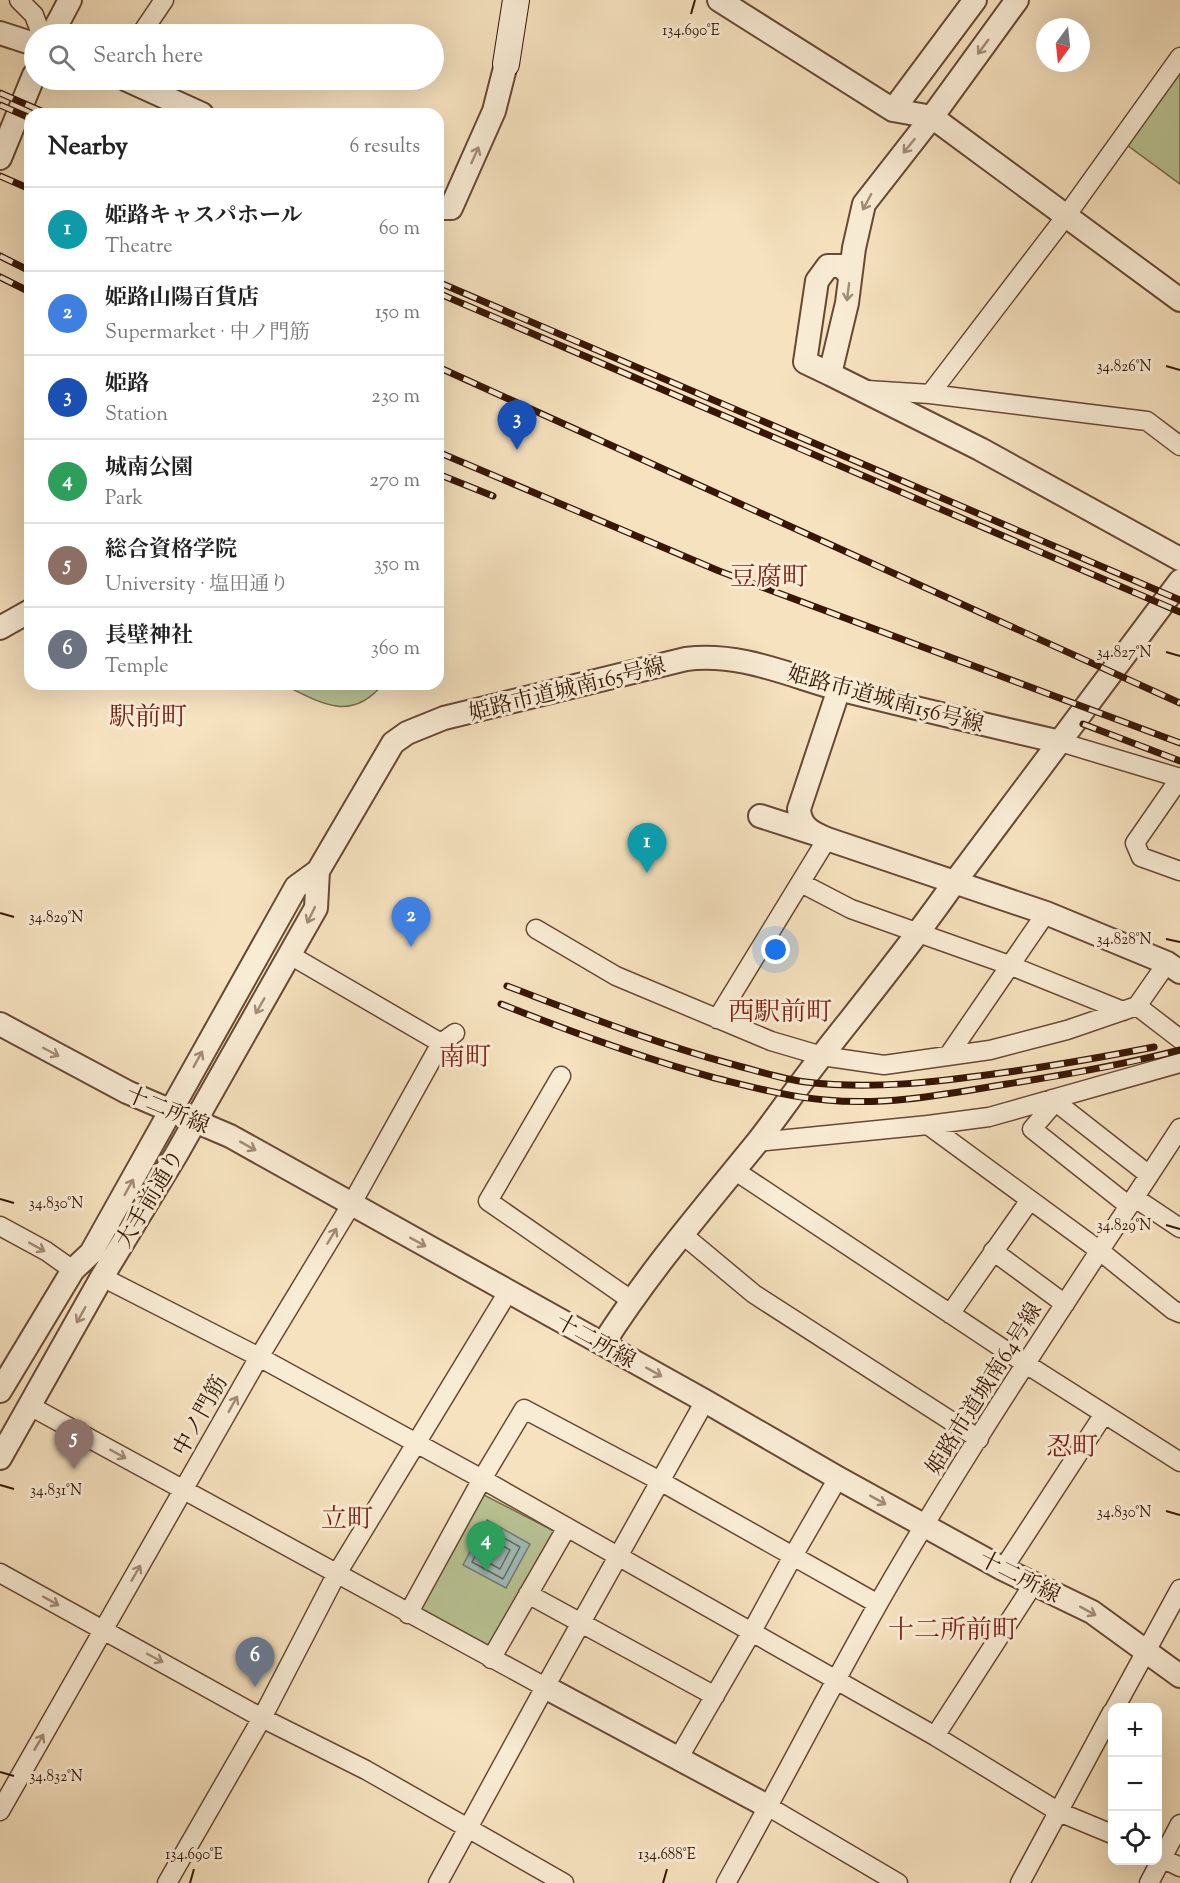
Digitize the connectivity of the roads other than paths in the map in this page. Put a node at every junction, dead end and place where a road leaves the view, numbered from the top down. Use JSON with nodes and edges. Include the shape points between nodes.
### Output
{"nodes":[{"id":1,"x":19,"y":0,"type":"edge"},
{"id":2,"x":70,"y":0,"type":"edge"},
{"id":3,"x":164,"y":0,"type":"edge"},
{"id":4,"x":516,"y":0,"type":"edge"},
{"id":5,"x":975,"y":0,"type":"edge"},
{"id":6,"x":1017,"y":0,"type":"edge"},
{"id":7,"x":727,"y":2,"type":"edge"},
{"id":8,"x":37,"y":24,"type":"edge"},
{"id":9,"x":57,"y":24,"type":"edge"},
{"id":10,"x":148,"y":24,"type":"edge"},
{"id":11,"x":0,"y":33,"type":"edge"},
{"id":12,"x":24,"y":41,"type":"edge"},
{"id":13,"x":1180,"y":57,"type":"edge"},
{"id":14,"x":506,"y":63,"type":"joint"},
{"id":15,"x":28,"y":90,"type":"edge"},
{"id":16,"x":149,"y":90,"type":"edge"},
{"id":17,"x":189,"y":108,"type":"edge"},
{"id":18,"x":893,"y":110,"type":"junction"},
{"id":19,"x":932,"y":117,"type":"junction"},
{"id":20,"x":0,"y":158,"type":"edge"},
{"id":21,"x":445,"y":208,"type":"edge"},
{"id":22,"x":1066,"y":216,"type":"junction"},
{"id":23,"x":850,"y":275,"type":"junction"},
{"id":24,"x":1179,"y":296,"type":"edge"},
{"id":25,"x":830,"y":374,"type":"junction"},
{"id":26,"x":865,"y":390,"type":"junction"},
{"id":27,"x":930,"y":394,"type":"junction"},
{"id":28,"x":1180,"y":446,"type":"edge"},
{"id":29,"x":1180,"y":559,"type":"edge"},
{"id":30,"x":1180,"y":581,"type":"edge"},
{"id":31,"x":24,"y":614,"type":"edge"},
{"id":32,"x":0,"y":628,"type":"edge"},
{"id":33,"x":712,"y":657,"type":"joint"},
{"id":34,"x":839,"y":689,"type":"junction"},
{"id":35,"x":423,"y":726,"type":"joint"},
{"id":36,"x":1060,"y":742,"type":"junction"},
{"id":37,"x":1180,"y":778,"type":"edge"},
{"id":38,"x":760,"y":816,"type":"dead end"},
{"id":39,"x":820,"y":836,"type":"junction"},
{"id":40,"x":318,"y":871,"type":"junction"},
{"id":41,"x":1180,"y":871,"type":"edge"},
{"id":42,"x":801,"y":883,"type":"junction"},
{"id":43,"x":954,"y":883,"type":"junction"},
{"id":44,"x":1046,"y":913,"type":"junction"},
{"id":45,"x":536,"y":929,"type":"dead end"},
{"id":46,"x":920,"y":932,"type":"junction"},
{"id":47,"x":290,"y":955,"type":"junction"},
{"id":48,"x":1009,"y":965,"type":"junction"},
{"id":49,"x":1173,"y":967,"type":"edge"},
{"id":50,"x":1130,"y":1008,"type":"junction"},
{"id":51,"x":717,"y":1019,"type":"junction"},
{"id":52,"x":0,"y":1024,"type":"edge"},
{"id":53,"x":1180,"y":1039,"type":"edge"},
{"id":54,"x":822,"y":1056,"type":"junction"},
{"id":55,"x":948,"y":1056,"type":"junction"},
{"id":56,"x":1180,"y":1063,"type":"edge"},
{"id":57,"x":561,"y":1076,"type":"dead end"},
{"id":58,"x":1054,"y":1100,"type":"junction"},
{"id":59,"x":170,"y":1110,"type":"junction"},
{"id":60,"x":195,"y":1120,"type":"junction"},
{"id":61,"x":928,"y":1125,"type":"junction"},
{"id":62,"x":1180,"y":1128,"type":"edge"},
{"id":63,"x":758,"y":1142,"type":"junction"},
{"id":64,"x":734,"y":1170,"type":"junction"},
{"id":65,"x":1149,"y":1175,"type":"junction"},
{"id":66,"x":1030,"y":1200,"type":"junction"},
{"id":67,"x":1132,"y":1202,"type":"junction"},
{"id":68,"x":351,"y":1205,"type":"junction"},
{"id":69,"x":0,"y":1226,"type":"edge"},
{"id":70,"x":1180,"y":1228,"type":"edge"},
{"id":71,"x":682,"y":1234,"type":"junction"},
{"id":72,"x":993,"y":1251,"type":"junction"},
{"id":73,"x":1100,"y":1251,"type":"junction"},
{"id":74,"x":73,"y":1270,"type":"junction"},
{"id":75,"x":102,"y":1277,"type":"junction"},
{"id":76,"x":508,"y":1292,"type":"junction"},
{"id":77,"x":631,"y":1300,"type":"junction"},
{"id":78,"x":1065,"y":1304,"type":"junction"},
{"id":79,"x":1180,"y":1313,"type":"edge"},
{"id":80,"x":950,"y":1314,"type":"junction"},
{"id":81,"x":603,"y":1344,"type":"junction"},
{"id":82,"x":259,"y":1357,"type":"junction"},
{"id":83,"x":1026,"y":1364,"type":"junction"},
{"id":84,"x":0,"y":1390,"type":"edge"},
{"id":85,"x":705,"y":1401,"type":"junction"},
{"id":86,"x":30,"y":1406,"type":"junction"},
{"id":87,"x":1104,"y":1413,"type":"junction"},
{"id":88,"x":979,"y":1439,"type":"junction"},
{"id":89,"x":415,"y":1443,"type":"junction"},
{"id":90,"x":0,"y":1458,"type":"edge"},
{"id":91,"x":1179,"y":1460,"type":"edge"},
{"id":92,"x":838,"y":1478,"type":"junction"},
{"id":93,"x":482,"y":1479,"type":"junction"},
{"id":94,"x":660,"y":1481,"type":"junction"},
{"id":95,"x":184,"y":1491,"type":"junction"},
{"id":96,"x":924,"y":1526,"type":"junction"},
{"id":97,"x":567,"y":1527,"type":"junction"},
{"id":98,"x":618,"y":1556,"type":"junction"},
{"id":99,"x":793,"y":1556,"type":"junction"},
{"id":100,"x":1003,"y":1569,"type":"junction"},
{"id":101,"x":0,"y":1573,"type":"edge"},
{"id":102,"x":336,"y":1575,"type":"junction"},
{"id":103,"x":1034,"y":1583,"type":"junction"},
{"id":104,"x":1180,"y":1588,"type":"edge"},
{"id":105,"x":528,"y":1594,"type":"junction"},
{"id":106,"x":878,"y":1604,"type":"junction"},
{"id":107,"x":408,"y":1614,"type":"junction"},
{"id":108,"x":581,"y":1623,"type":"junction"},
{"id":109,"x":103,"y":1630,"type":"junction"},
{"id":110,"x":751,"y":1633,"type":"junction"},
{"id":111,"x":1146,"y":1650,"type":"junction"},
{"id":112,"x":491,"y":1659,"type":"junction"},
{"id":113,"x":1180,"y":1676,"type":"edge"},
{"id":114,"x":837,"y":1680,"type":"junction"},
{"id":115,"x":545,"y":1687,"type":"junction"},
{"id":116,"x":715,"y":1696,"type":"junction"},
{"id":117,"x":1117,"y":1703,"type":"edge"},
{"id":118,"x":262,"y":1718,"type":"junction"},
{"id":119,"x":1108,"y":1721,"type":"edge"},
{"id":120,"x":935,"y":1736,"type":"junction"},
{"id":121,"x":678,"y":1759,"type":"junction"},
{"id":122,"x":769,"y":1807,"type":"junction"},
{"id":123,"x":0,"y":1811,"type":"edge"},
{"id":124,"x":1059,"y":1812,"type":"junction"},
{"id":125,"x":1180,"y":1824,"type":"edge"},
{"id":126,"x":468,"y":1830,"type":"junction"},
{"id":127,"x":1108,"y":1832,"type":"edge"},
{"id":128,"x":1162,"y":1854,"type":"edge"},
{"id":129,"x":1162,"y":1858,"type":"edge"},
{"id":130,"x":1157,"y":1865,"type":"edge"},
{"id":131,"x":1180,"y":1867,"type":"edge"},
{"id":132,"x":167,"y":1883,"type":"edge"},
{"id":133,"x":438,"y":1883,"type":"edge"},
{"id":134,"x":564,"y":1883,"type":"edge"},
{"id":135,"x":726,"y":1883,"type":"edge"},
{"id":136,"x":898,"y":1883,"type":"edge"},
{"id":137,"x":1020,"y":1883,"type":"edge"},
{"id":138,"x":1149,"y":1883,"type":"edge"}],
"edges":[{"from":1,"to":8,"type":"street"},
{"from":2,"to":9,"type":"street"},
{"from":3,"to":10,"type":"street"},
{"from":4,"to":14,"type":"main road"},
{"from":5,"to":18,"type":"street"},
{"from":6,"to":19,"type":"street","one_way":true},
{"from":7,"to":18,"type":"street"},
{"from":11,"to":12,"type":"street"},
{"from":13,"to":22,"type":"street"},
{"from":21,"to":14,"type":"street","one_way":true,"via":[[494,111]]},
{"from":15,"to":20,"type":"street"},
{"from":16,"to":17,"type":"street"},
{"from":18,"to":19,"type":"street"},
{"from":19,"to":22,"type":"street"},
{"from":19,"to":23,"type":"street","one_way":true,"via":[[864,204]]},
{"from":22,"to":24,"type":"street"},
{"from":22,"to":27,"type":"street"},
{"from":23,"to":25,"type":"street","one_way":true},
{"from":23,"to":25,"type":"street","via":[[841,266],[828,266],[817,281],[806,362]]},
{"from":25,"to":26,"type":"street"},
{"from":26,"to":27,"type":"street"},
{"from":26,"to":29,"type":"street","via":[[980,448]]},
{"from":27,"to":28,"type":"street","via":[[1147,421]]},
{"from":30,"to":36,"type":"street"},
{"from":31,"to":32,"type":"street"},
{"from":33,"to":34,"type":"street","name":"姫路市道城南156号線","via":[[754,664]]},
{"from":33,"to":35,"type":"street","name":"姫路市道城南165号線","via":[[686,659]]},
{"from":34,"to":36,"type":"street","name":"姫路市道城南156号線"},
{"from":34,"to":39,"type":"street","via":[[799,809],[801,822]]},
{"from":35,"to":40,"type":"street","name":"大手前通り","via":[[393,743]]},
{"from":36,"to":37,"type":"street"},
{"from":36,"to":43,"type":"street"},
{"from":37,"to":41,"type":"street","via":[[1135,843],[1141,857]]},
{"from":38,"to":39,"type":"street"},
{"from":39,"to":42,"type":"street"},
{"from":39,"to":43,"type":"street"},
{"from":40,"to":47,"type":"street","name":"大手前通り","one_way":true,"via":[[315,908]]},
{"from":59,"to":40,"type":"street","name":"大手前通り","one_way":true,"via":[[296,886]]},
{"from":42,"to":46,"type":"street","via":[[851,909]]},
{"from":42,"to":51,"type":"street"},
{"from":43,"to":44,"type":"street"},
{"from":43,"to":46,"type":"street"},
{"from":44,"to":48,"type":"street"},
{"from":44,"to":49,"type":"street"},
{"from":45,"to":51,"type":"street","via":[[616,976]]},
{"from":46,"to":48,"type":"street"},
{"from":46,"to":54,"type":"street"},
{"from":47,"to":60,"type":"street","name":"大手前通り","one_way":true},
{"from":47,"to":68,"type":"street","name":"中ノ門筋","via":[[448,1038]]},
{"from":48,"to":50,"type":"street"},
{"from":48,"to":55,"type":"street"},
{"from":49,"to":50,"type":"street"},
{"from":50,"to":53,"type":"street"},
{"from":50,"to":55,"type":"street","via":[[1023,1042]]},
{"from":51,"to":54,"type":"street"},
{"from":52,"to":59,"type":"street","name":"十二所線","one_way":true,"via":[[127,1092]]},
{"from":54,"to":55,"type":"street","via":[[884,1065]]},
{"from":54,"to":63,"type":"street"},
{"from":56,"to":58,"type":"street"},
{"from":57,"to":77,"type":"street","via":[[488,1201]]},
{"from":58,"to":61,"type":"street","via":[[989,1117]]},
{"from":58,"to":65,"type":"street"},
{"from":58,"to":67,"type":"street","via":[[1032,1129]]},
{"from":59,"to":60,"type":"street","name":"十二所線"},
{"from":74,"to":59,"type":"street","name":"大手前通り","one_way":true,"via":[[92,1253]]},
{"from":60,"to":68,"type":"street","name":"十二所線","one_way":true},
{"from":60,"to":75,"type":"street","name":"大手前通り"},
{"from":61,"to":63,"type":"street"},
{"from":61,"to":66,"type":"street"},
{"from":62,"to":65,"type":"street","name":"姫路市道城南64号線"},
{"from":63,"to":64,"type":"street"},
{"from":64,"to":71,"type":"street"},
{"from":64,"to":80,"type":"street"},
{"from":65,"to":67,"type":"street","name":"姫路市道城南64号線"},
{"from":66,"to":72,"type":"street"},
{"from":66,"to":73,"type":"street"},
{"from":67,"to":70,"type":"street"},
{"from":67,"to":73,"type":"street","name":"姫路市道城南64号線"},
{"from":68,"to":76,"type":"street","name":"十二所線","one_way":true},
{"from":82,"to":68,"type":"street","name":"中ノ門筋","one_way":true},
{"from":69,"to":74,"type":"street","one_way":true},
{"from":71,"to":77,"type":"street"},
{"from":71,"to":88,"type":"street","via":[[754,1293]]},
{"from":72,"to":78,"type":"street"},
{"from":72,"to":80,"type":"street"},
{"from":73,"to":78,"type":"street","name":"姫路市道城南64号線"},
{"from":73,"to":79,"type":"street"},
{"from":74,"to":84,"type":"street","name":"大手前通り"},
{"from":75,"to":82,"type":"street"},
{"from":75,"to":86,"type":"street","name":"大手前通り","one_way":true},
{"from":76,"to":81,"type":"street","name":"十二所線"},
{"from":76,"to":89,"type":"street"},
{"from":77,"to":81,"type":"street"},
{"from":78,"to":83,"type":"street","name":"姫路市道城南64号線"},
{"from":80,"to":83,"type":"street"},
{"from":81,"to":85,"type":"street","name":"十二所線","one_way":true},
{"from":82,"to":89,"type":"street"},
{"from":95,"to":82,"type":"street","name":"中ノ門筋","one_way":true},
{"from":83,"to":87,"type":"street"},
{"from":83,"to":88,"type":"street","name":"姫路市道城南64号線"},
{"from":85,"to":92,"type":"street","name":"十二所線"},
{"from":85,"to":94,"type":"street"},
{"from":86,"to":90,"type":"street","name":"大手前通り"},
{"from":86,"to":95,"type":"street","one_way":true},
{"from":87,"to":91,"type":"street"},
{"from":87,"to":100,"type":"street"},
{"from":88,"to":96,"type":"street","name":"姫路市道城南64号線"},
{"from":89,"to":93,"type":"street"},
{"from":89,"to":102,"type":"street"},
{"from":92,"to":96,"type":"street","name":"十二所線","one_way":true},
{"from":92,"to":99,"type":"street"},
{"from":93,"to":94,"type":"street","via":[[524,1409]]},
{"from":93,"to":97,"type":"street"},
{"from":93,"to":107,"type":"street"},
{"from":94,"to":98,"type":"street"},
{"from":94,"to":99,"type":"street"},
{"from":95,"to":102,"type":"street"},
{"from":109,"to":95,"type":"street","name":"中ノ門筋","one_way":true},
{"from":96,"to":100,"type":"street","name":"十二所線"},
{"from":96,"to":106,"type":"street","name":"姫路市道城南64号線"},
{"from":97,"to":98,"type":"street"},
{"from":97,"to":105,"type":"street"},
{"from":98,"to":108,"type":"street"},
{"from":98,"to":110,"type":"street"},
{"from":99,"to":106,"type":"street"},
{"from":99,"to":110,"type":"street"},
{"from":100,"to":103,"type":"street","name":"十二所線"},
{"from":101,"to":109,"type":"street","one_way":true},
{"from":102,"to":107,"type":"street"},
{"from":102,"to":118,"type":"street"},
{"from":103,"to":111,"type":"street","name":"十二所線","one_way":true,"via":[[1092,1612]]},
{"from":103,"to":120,"type":"street"},
{"from":104,"to":111,"type":"street"},
{"from":105,"to":108,"type":"street"},
{"from":105,"to":112,"type":"street"},
{"from":106,"to":114,"type":"street","name":"姫路市道城南64号線"},
{"from":107,"to":112,"type":"street"},
{"from":108,"to":115,"type":"street"},
{"from":108,"to":116,"type":"street"},
{"from":109,"to":118,"type":"street","one_way":true},
{"from":123,"to":109,"type":"street","name":"中ノ門筋","one_way":true},
{"from":110,"to":114,"type":"street"},
{"from":110,"to":116,"type":"street"},
{"from":111,"to":113,"type":"street","name":"十二所線"},
{"from":111,"to":117,"type":"street"},
{"from":112,"to":115,"type":"street"},
{"from":114,"to":120,"type":"street"},
{"from":114,"to":122,"type":"street","name":"姫路市道城南64号線"},
{"from":115,"to":121,"type":"street"},
{"from":115,"to":126,"type":"street"},
{"from":116,"to":121,"type":"street"},
{"from":118,"to":126,"type":"street","via":[[366,1770]]},
{"from":118,"to":132,"type":"street"},
{"from":119,"to":124,"type":"street"},
{"from":120,"to":124,"type":"street"},
{"from":121,"to":122,"type":"street"},
{"from":122,"to":135,"type":"street","name":"姫路市道城南64号線"},
{"from":122,"to":136,"type":"street"},
{"from":124,"to":127,"type":"street"},
{"from":124,"to":137,"type":"street"},
{"from":125,"to":128,"type":"street"},
{"from":126,"to":133,"type":"street"},
{"from":126,"to":134,"type":"street"},
{"from":129,"to":131,"type":"street"},
{"from":130,"to":138,"type":"street"}]}
